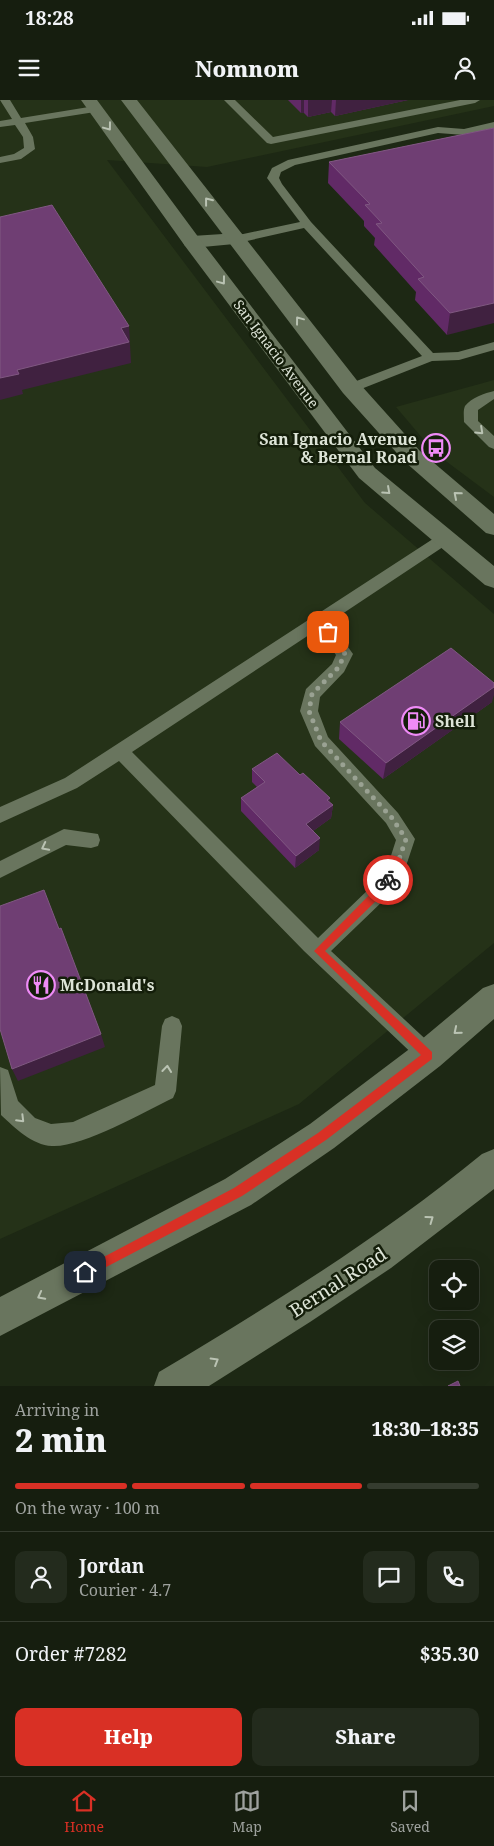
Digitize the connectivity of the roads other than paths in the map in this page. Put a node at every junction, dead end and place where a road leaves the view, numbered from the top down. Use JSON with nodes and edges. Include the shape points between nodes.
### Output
{"nodes":[{"id":1,"x":5,"y":100,"type":"edge"},
{"id":2,"x":129,"y":100,"type":"edge"},
{"id":3,"x":229,"y":100,"type":"edge"},
{"id":4,"x":475,"y":100,"type":"edge"},
{"id":5,"x":92,"y":104,"type":"edge"},
{"id":6,"x":17,"y":120,"type":"junction"},
{"id":7,"x":0,"y":124,"type":"edge"},
{"id":8,"x":494,"y":125,"type":"edge"},
{"id":9,"x":0,"y":160,"type":"edge"},
{"id":10,"x":307,"y":224,"type":"junction"},
{"id":11,"x":238,"y":239,"type":"junction"},
{"id":12,"x":192,"y":242,"type":"junction"},
{"id":13,"x":494,"y":346,"type":"edge"},
{"id":14,"x":430,"y":357,"type":"junction"},
{"id":15,"x":351,"y":388,"type":"junction"},
{"id":16,"x":494,"y":395,"type":"edge"},
{"id":17,"x":494,"y":444,"type":"edge"},
{"id":18,"x":494,"y":527,"type":"edge"},
{"id":19,"x":444,"y":539,"type":"junction"},
{"id":20,"x":494,"y":579,"type":"edge"},
{"id":21,"x":320,"y":620,"type":"junction"},
{"id":22,"x":120,"y":751,"type":"junction"},
{"id":23,"x":0,"y":815,"type":"edge"},
{"id":24,"x":91,"y":840,"type":"dead end"},
{"id":25,"x":0,"y":870,"type":"edge"},
{"id":26,"x":318,"y":951,"type":"junction"},
{"id":27,"x":494,"y":1000,"type":"edge"},
{"id":28,"x":172,"y":1026,"type":"dead end"},
{"id":29,"x":428,"y":1056,"type":"junction"},
{"id":30,"x":0,"y":1077,"type":"edge"},
{"id":31,"x":494,"y":1166,"type":"edge"},
{"id":32,"x":0,"y":1317,"type":"edge"},
{"id":33,"x":173,"y":1386,"type":"edge"}],
"edges":[{"from":1,"to":6,"type":"lane"},
{"from":11,"to":2,"type":"street","one_way":true},
{"from":3,"to":4,"type":"lane","via":[[271,141]]},
{"from":5,"to":6,"type":"lane"},
{"from":5,"to":12,"type":"street","name":"San Ignacio Avenue","one_way":true},
{"from":6,"to":7,"type":"lane"},
{"from":6,"to":9,"type":"lane","via":[[28,137],[30,149],[17,157]]},
{"from":8,"to":10,"type":"lane","via":[[464,132],[438,130],[283,165],[276,170],[274,178]]},
{"from":10,"to":11,"type":"lane"},
{"from":10,"to":14,"type":"lane"},
{"from":11,"to":12,"type":"street"},
{"from":15,"to":11,"type":"street","one_way":true},
{"from":12,"to":19,"type":"street","name":"San Ignacio Avenue","one_way":true,"via":[[367,473]]},
{"from":13,"to":14,"type":"lane","via":[[459,356]]},
{"from":14,"to":15,"type":"lane"},
{"from":18,"to":15,"type":"street","one_way":true,"via":[[412,456]]},
{"from":16,"to":17,"type":"lane","one_way":true,"via":[[471,408],[471,422]]},
{"from":19,"to":20,"type":"street","name":"San Ignacio Avenue"},
{"from":19,"to":21,"type":"lane"},
{"from":21,"to":22,"type":"lane"},
{"from":21,"to":26,"type":"lane","via":[[345,654],[338,668],[312,694],[309,711],[321,741],[392,818],[406,839],[396,868],[379,892]]},
{"from":22,"to":23,"type":"lane","via":[[71,783]]},
{"from":22,"to":26,"type":"lane"},
{"from":24,"to":25,"type":"lane","one_way":true,"via":[[64,838]]},
{"from":26,"to":29,"type":"lane"},
{"from":27,"to":29,"type":"street","one_way":true},
{"from":30,"to":28,"type":"lane","one_way":true,"via":[[9,1107],[28,1126],[51,1135],[74,1133],[165,1091]]},
{"from":29,"to":32,"type":"street","one_way":true,"via":[[322,1136],[238,1192]]},
{"from":33,"to":31,"type":"street","name":"Bernal Road","one_way":true,"via":[[312,1301],[391,1248]]}]}
